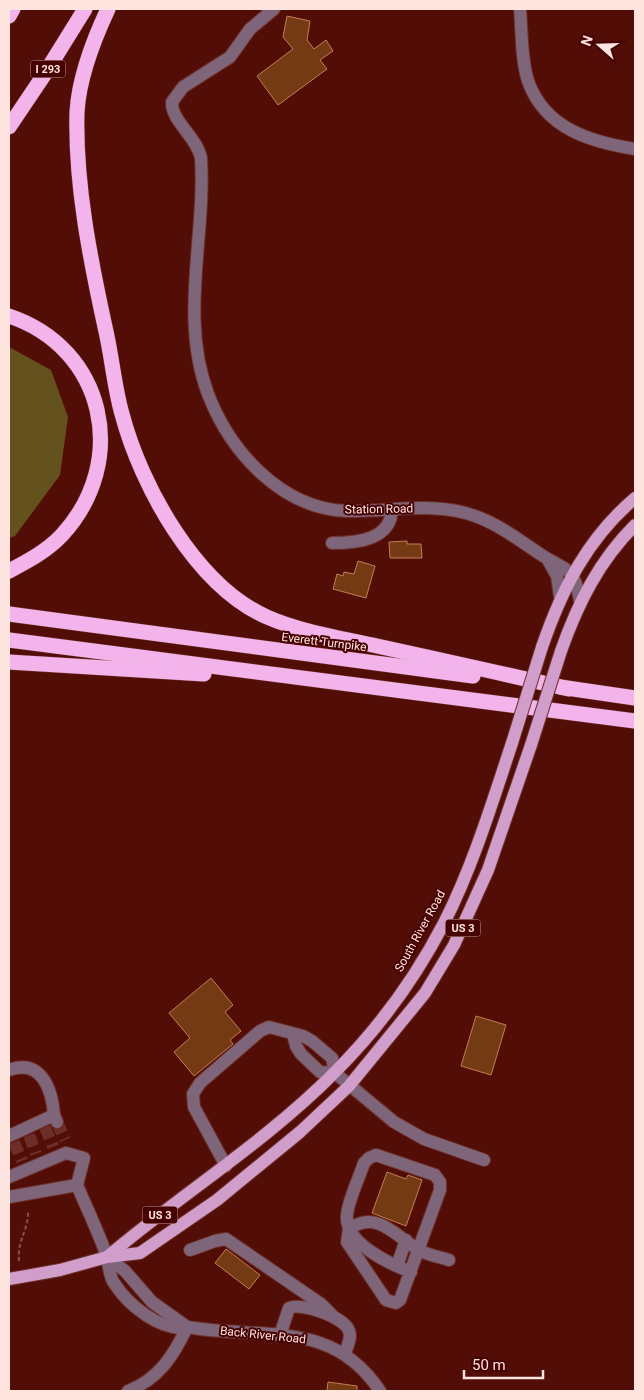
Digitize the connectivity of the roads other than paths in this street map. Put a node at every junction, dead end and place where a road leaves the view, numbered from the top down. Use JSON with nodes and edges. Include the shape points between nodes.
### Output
{"nodes":[{"id":1,"x":14,"y":9,"type":"edge"},
{"id":2,"x":85,"y":9,"type":"edge"},
{"id":3,"x":108,"y":9,"type":"edge"},
{"id":4,"x":274,"y":9,"type":"edge"},
{"id":5,"x":520,"y":9,"type":"edge"},
{"id":6,"x":9,"y":16,"type":"edge"},
{"id":7,"x":9,"y":126,"type":"edge"},
{"id":8,"x":635,"y":149,"type":"edge"},
{"id":9,"x":9,"y":316,"type":"edge"},
{"id":10,"x":635,"y":498,"type":"edge"},
{"id":11,"x":392,"y":509,"type":"junction"},
{"id":12,"x":635,"y":525,"type":"edge"},
{"id":13,"x":332,"y":542,"type":"dead end"},
{"id":14,"x":548,"y":560,"type":"junction"},
{"id":15,"x":9,"y":571,"type":"edge"},
{"id":16,"x":572,"y":573,"type":"junction"},
{"id":17,"x":560,"y":598,"type":"junction"},
{"id":18,"x":580,"y":602,"type":"junction"},
{"id":19,"x":9,"y":614,"type":"edge"},
{"id":20,"x":9,"y":640,"type":"edge"},
{"id":21,"x":9,"y":662,"type":"edge"},
{"id":22,"x":363,"y":686,"type":"junction"},
{"id":23,"x":569,"y":688,"type":"junction"},
{"id":24,"x":635,"y":698,"type":"edge"},
{"id":25,"x":635,"y":721,"type":"edge"},
{"id":26,"x":293,"y":1034,"type":"junction"},
{"id":27,"x":9,"y":1070,"type":"edge"},
{"id":28,"x":335,"y":1073,"type":"junction"},
{"id":29,"x":9,"y":1077,"type":"edge"},
{"id":30,"x":349,"y":1086,"type":"junction"},
{"id":31,"x":47,"y":1090,"type":"junction"},
{"id":32,"x":11,"y":1138,"type":"edge"},
{"id":33,"x":484,"y":1160,"type":"dead end"},
{"id":34,"x":226,"y":1166,"type":"junction"},
{"id":35,"x":9,"y":1179,"type":"edge"},
{"id":36,"x":77,"y":1185,"type":"junction"},
{"id":37,"x":12,"y":1196,"type":"edge"},
{"id":38,"x":349,"y":1229,"type":"junction"},
{"id":39,"x":406,"y":1240,"type":"junction"},
{"id":40,"x":190,"y":1250,"type":"dead end"},
{"id":41,"x":419,"y":1250,"type":"junction"},
{"id":42,"x":107,"y":1257,"type":"junction"},
{"id":43,"x":449,"y":1260,"type":"dead end"},
{"id":44,"x":397,"y":1266,"type":"junction"},
{"id":45,"x":411,"y":1272,"type":"junction"},
{"id":46,"x":9,"y":1279,"type":"edge"},
{"id":47,"x":332,"y":1315,"type":"junction"},
{"id":48,"x":188,"y":1326,"type":"junction"},
{"id":49,"x":280,"y":1335,"type":"junction"},
{"id":50,"x":345,"y":1354,"type":"junction"},
{"id":51,"x":133,"y":1390,"type":"edge"},
{"id":52,"x":380,"y":1391,"type":"edge"}],
"edges":[{"from":1,"to":6,"type":"highway"},
{"from":2,"to":7,"type":"highway","number":"I 293"},
{"from":3,"to":23,"type":"highway","via":[[83,73],[77,110],[78,159],[90,249],[121,413],[151,489],[179,538],[217,581],[267,617],[316,632]]},
{"from":4,"to":11,"type":"street","name":"Station Road","via":[[250,29],[230,57],[183,87],[174,97],[174,113],[198,145],[202,169],[195,282],[195,335],[199,361],[208,394],[238,449],[285,492],[345,511]]},
{"from":5,"to":8,"type":"street","via":[[528,81],[549,115],[581,136]]},
{"from":9,"to":15,"type":"highway","via":[[52,338],[77,364],[94,397],[100,421],[101,446],[89,493],[72,521],[44,550]]},
{"from":10,"to":16,"type":"main road","name":"South River Road","number":"US 3","via":[[594,539]]},
{"from":11,"to":13,"type":"street","via":[[392,520],[384,531],[360,542]]},
{"from":11,"to":14,"type":"street","name":"Station Road","via":[[474,515]]},
{"from":12,"to":18,"type":"main road","number":"US 3","via":[[600,566]]},
{"from":14,"to":16,"type":"street","name":"Station Road"},
{"from":14,"to":17,"type":"street","via":[[557,576]]},
{"from":16,"to":17,"type":"main road","name":"South River Road","number":"US 3"},
{"from":16,"to":18,"type":"street"},
{"from":17,"to":28,"type":"main road","name":"South River Road","number":"US 3","bridge":true,"via":[[472,858],[444,923],[393,1004]]},
{"from":18,"to":30,"type":"main road","name":"South River Road","number":"US 3","bridge":true,"via":[[488,870],[454,945],[425,993]]},
{"from":19,"to":23,"type":"highway","name":"Everett Turnpike"},
{"from":20,"to":22,"type":"highway"},
{"from":21,"to":22,"type":"highway"},
{"from":22,"to":25,"type":"highway"},
{"from":23,"to":24,"type":"highway","name":"Everett Turnpike"},
{"from":26,"to":28,"type":"street","via":[[312,1041],[332,1058]]},
{"from":26,"to":28,"type":"street","via":[[296,1046],[320,1072]]},
{"from":26,"to":34,"type":"street","via":[[269,1028],[260,1031],[200,1083],[193,1094],[194,1107]]},
{"from":27,"to":31,"type":"street","via":[[22,1066],[35,1070],[45,1079]]},
{"from":28,"to":30,"type":"street"},
{"from":28,"to":34,"type":"main road","name":"South River Road","number":"US 3"},
{"from":29,"to":31,"type":"street","via":[[21,1072],[30,1074]]},
{"from":30,"to":33,"type":"street","via":[[408,1132]]},
{"from":30,"to":42,"type":"main road","name":"South River Road","number":"US 3","via":[[300,1132],[216,1200],[140,1253]]},
{"from":31,"to":32,"type":"street","via":[[55,1118]]},
{"from":34,"to":42,"type":"main road","name":"South River Road","number":"US 3"},
{"from":35,"to":36,"type":"street","via":[[23,1166],[60,1149],[84,1158]]},
{"from":35,"to":37,"type":"street"},
{"from":36,"to":37,"type":"street"},
{"from":36,"to":42,"type":"street"},
{"from":38,"to":39,"type":"street","via":[[358,1223],[370,1222],[394,1230]]},
{"from":38,"to":41,"type":"street","via":[[346,1216],[364,1163],[376,1155],[435,1175],[440,1182]]},
{"from":38,"to":44,"type":"street","via":[[362,1245]]},
{"from":38,"to":45,"type":"street","via":[[347,1242],[386,1300],[396,1303],[400,1300]]},
{"from":39,"to":41,"type":"street"},
{"from":39,"to":44,"type":"street"},
{"from":40,"to":47,"type":"street","via":[[226,1239]]},
{"from":41,"to":43,"type":"street"},
{"from":41,"to":45,"type":"street"},
{"from":42,"to":46,"type":"main road","name":"South River Road","number":"US 3"},
{"from":42,"to":48,"type":"street","name":"Back River Road","via":[[125,1271],[152,1302]]},
{"from":44,"to":45,"type":"street"},
{"from":47,"to":49,"type":"street","via":[[293,1306],[286,1312]]},
{"from":47,"to":50,"type":"street","via":[[346,1324],[350,1332]]},
{"from":48,"to":49,"type":"street","name":"Back River Road"},
{"from":48,"to":51,"type":"street","via":[[167,1365]]},
{"from":49,"to":50,"type":"street","name":"Back River Road","via":[[320,1342]]},
{"from":50,"to":52,"type":"street","name":"Back River Road","via":[[363,1368]]}]}
